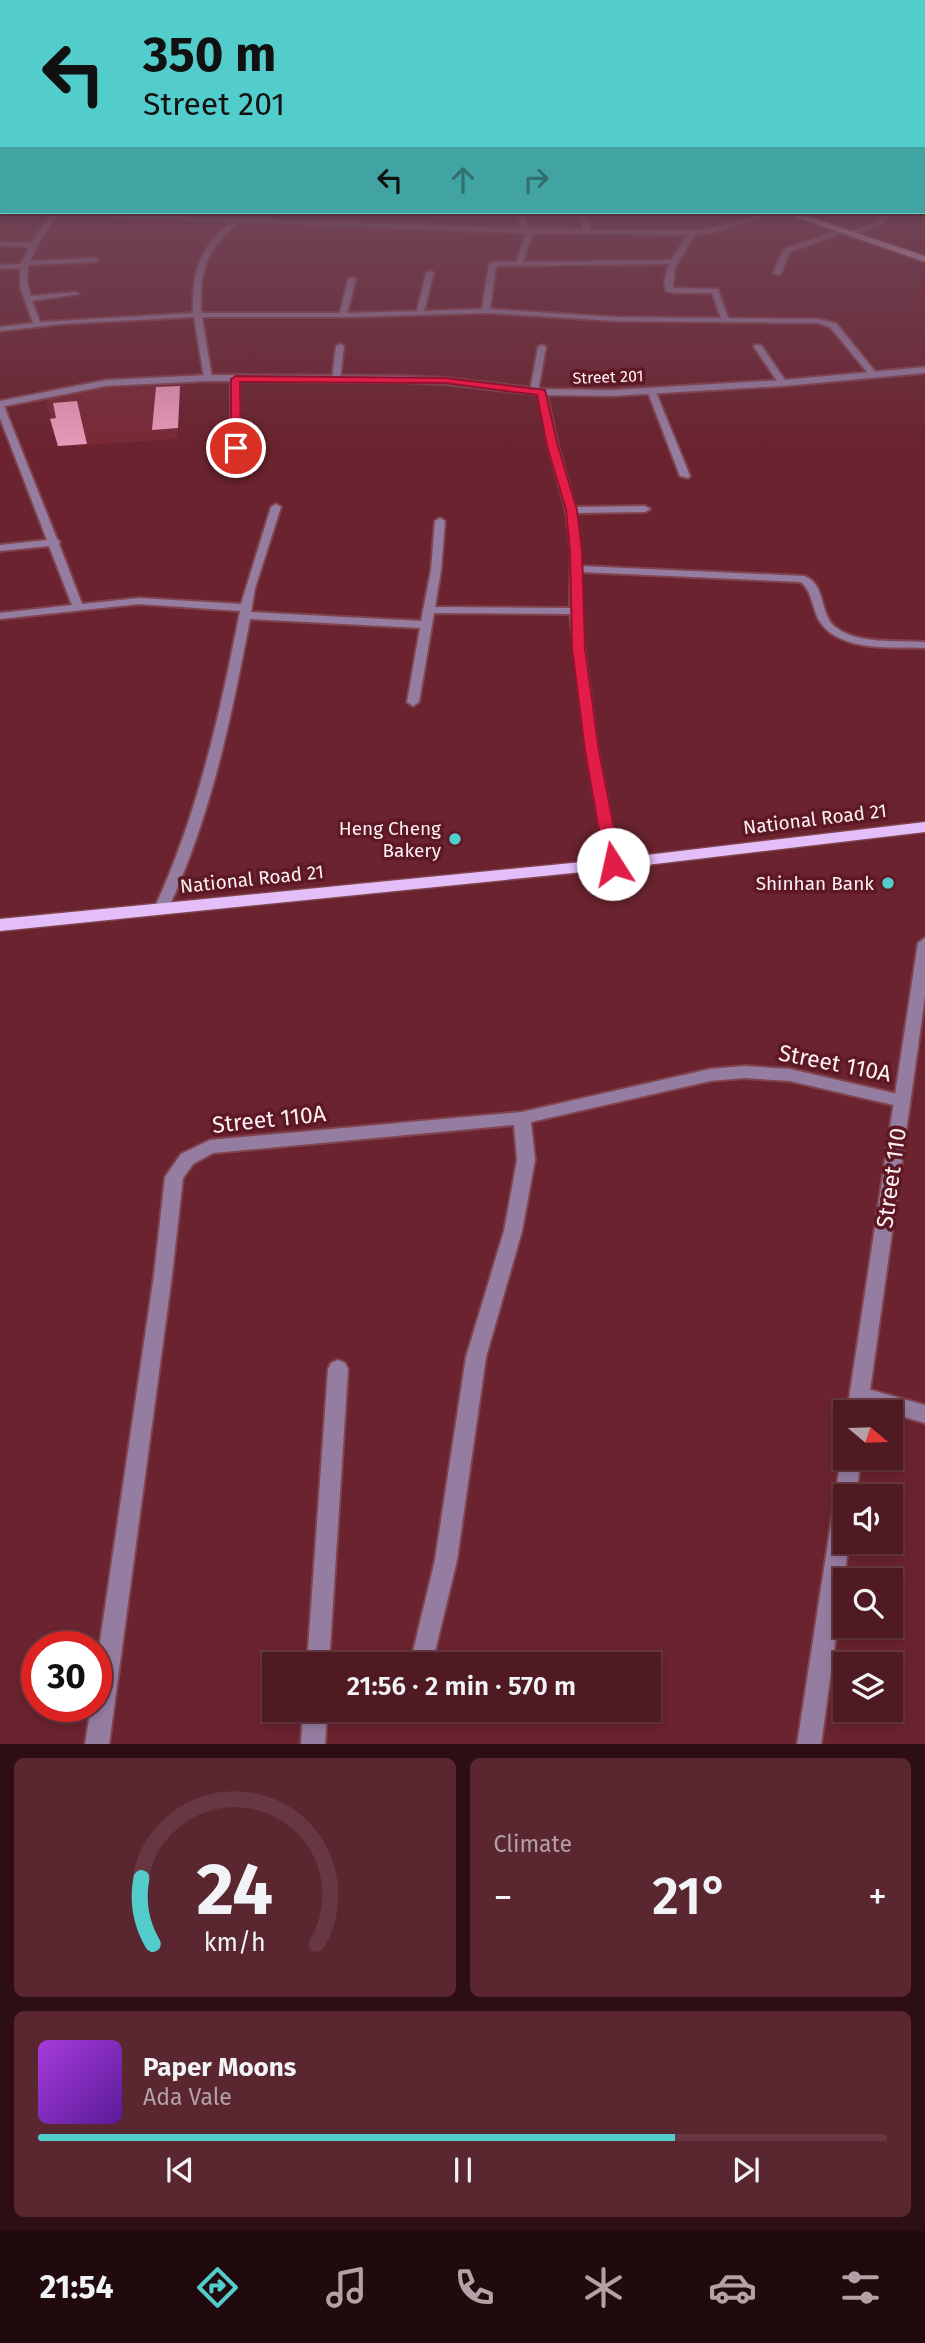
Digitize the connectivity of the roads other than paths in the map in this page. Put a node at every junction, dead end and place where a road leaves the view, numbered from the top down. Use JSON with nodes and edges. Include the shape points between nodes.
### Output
{"nodes":[{"id":1,"x":23,"y":283,"type":"edge"},
{"id":2,"x":200,"y":283,"type":"edge"},
{"id":3,"x":351,"y":283,"type":"edge"},
{"id":4,"x":427,"y":283,"type":"edge"},
{"id":5,"x":489,"y":283,"type":"edge"},
{"id":6,"x":667,"y":283,"type":"edge"},
{"id":7,"x":75,"y":294,"type":"dead end"},
{"id":8,"x":28,"y":299,"type":"junction"},
{"id":9,"x":486,"y":311,"type":"junction"},
{"id":10,"x":420,"y":313,"type":"junction"},
{"id":11,"x":197,"y":314,"type":"junction"},
{"id":12,"x":343,"y":315,"type":"junction"},
{"id":13,"x":725,"y":319,"type":"junction"},
{"id":14,"x":37,"y":324,"type":"junction"},
{"id":15,"x":0,"y":329,"type":"edge"},
{"id":16,"x":340,"y":346,"type":"dead end"},
{"id":17,"x":542,"y":347,"type":"dead end"},
{"id":18,"x":758,"y":347,"type":"dead end"},
{"id":19,"x":925,"y":370,"type":"edge"},
{"id":20,"x":874,"y":375,"type":"junction"},
{"id":21,"x":208,"y":378,"type":"junction"},
{"id":22,"x":236,"y":379,"type":"junction"},
{"id":23,"x":336,"y":379,"type":"junction"},
{"id":24,"x":783,"y":383,"type":"junction"},
{"id":25,"x":651,"y":390,"type":"junction"},
{"id":26,"x":538,"y":392,"type":"junction"},
{"id":27,"x":0,"y":405,"type":"edge"},
{"id":28,"x":236,"y":471,"type":"dead end"},
{"id":29,"x":685,"y":477,"type":"dead end"},
{"id":30,"x":276,"y":507,"type":"dead end"},
{"id":31,"x":645,"y":509,"type":"dead end"},
{"id":32,"x":571,"y":510,"type":"junction"},
{"id":33,"x":440,"y":521,"type":"dead end"},
{"id":34,"x":55,"y":542,"type":"junction"},
{"id":35,"x":0,"y":548,"type":"edge"},
{"id":36,"x":575,"y":569,"type":"junction"},
{"id":37,"x":78,"y":607,"type":"junction"},
{"id":38,"x":429,"y":610,"type":"junction"},
{"id":39,"x":575,"y":611,"type":"junction"},
{"id":40,"x":246,"y":612,"type":"junction"},
{"id":41,"x":0,"y":616,"type":"edge"},
{"id":42,"x":427,"y":625,"type":"junction"},
{"id":43,"x":925,"y":645,"type":"edge"},
{"id":44,"x":413,"y":702,"type":"dead end"},
{"id":45,"x":925,"y":827,"type":"edge"},
{"id":46,"x":613,"y":864,"type":"junction"},
{"id":47,"x":161,"y":909,"type":"junction"},
{"id":48,"x":0,"y":925,"type":"edge"},
{"id":49,"x":925,"y":943,"type":"edge"},
{"id":50,"x":902,"y":1101,"type":"junction"},
{"id":51,"x":522,"y":1118,"type":"junction"},
{"id":52,"x":338,"y":1368,"type":"dead end"},
{"id":53,"x":859,"y":1400,"type":"edge"},
{"id":54,"x":903,"y":1411,"type":"edge"},
{"id":55,"x":925,"y":1414,"type":"edge"},
{"id":56,"x":849,"y":1470,"type":"edge"},
{"id":57,"x":319,"y":1652,"type":"edge"},
{"id":58,"x":424,"y":1652,"type":"edge"},
{"id":59,"x":314,"y":1722,"type":"edge"},
{"id":60,"x":97,"y":1744,"type":"edge"},
{"id":61,"x":313,"y":1744,"type":"edge"},
{"id":62,"x":809,"y":1744,"type":"edge"}],
"edges":[{"from":1,"to":8,"type":"street"},
{"from":2,"to":11,"type":"street"},
{"from":3,"to":12,"type":"street"},
{"from":4,"to":10,"type":"street"},
{"from":5,"to":9,"type":"street"},
{"from":6,"to":13,"type":"street","via":[[669,289],[715,291]]},
{"from":7,"to":8,"type":"street"},
{"from":8,"to":14,"type":"street"},
{"from":9,"to":10,"type":"street"},
{"from":9,"to":13,"type":"street","via":[[615,319]]},
{"from":10,"to":12,"type":"street"},
{"from":11,"to":12,"type":"street"},
{"from":11,"to":14,"type":"street"},
{"from":11,"to":21,"type":"street"},
{"from":13,"to":20,"type":"street","via":[[828,322]]},
{"from":14,"to":15,"type":"street"},
{"from":16,"to":23,"type":"street"},
{"from":17,"to":26,"type":"street"},
{"from":18,"to":24,"type":"street"},
{"from":19,"to":20,"type":"street","name":"Street 201"},
{"from":20,"to":24,"type":"street","name":"Street 201"},
{"from":21,"to":22,"type":"street","name":"Street 201"},
{"from":21,"to":27,"type":"street","name":"Street 201","via":[[106,383]]},
{"from":22,"to":23,"type":"street","name":"Street 201"},
{"from":22,"to":28,"type":"street"},
{"from":23,"to":26,"type":"street","name":"Street 201","via":[[445,380]]},
{"from":24,"to":25,"type":"street","name":"Street 201"},
{"from":25,"to":26,"type":"street","name":"Street 201"},
{"from":25,"to":29,"type":"street"},
{"from":26,"to":32,"type":"street"},
{"from":27,"to":34,"type":"street"},
{"from":30,"to":40,"type":"street"},
{"from":31,"to":32,"type":"street"},
{"from":32,"to":36,"type":"street"},
{"from":33,"to":38,"type":"street"},
{"from":34,"to":35,"type":"street"},
{"from":34,"to":37,"type":"street"},
{"from":36,"to":39,"type":"street"},
{"from":36,"to":43,"type":"street","via":[[804,579],[815,594],[824,622],[836,634]]},
{"from":37,"to":40,"type":"street","via":[[139,601]]},
{"from":37,"to":41,"type":"street"},
{"from":38,"to":39,"type":"street"},
{"from":38,"to":42,"type":"street"},
{"from":39,"to":46,"type":"street","via":[[592,751]]},
{"from":40,"to":42,"type":"street"},
{"from":40,"to":47,"type":"street","via":[[224,724],[200,811]]},
{"from":42,"to":44,"type":"street"},
{"from":45,"to":46,"type":"main road","name":"National Road 21"},
{"from":46,"to":47,"type":"main road","name":"National Road 21"},
{"from":47,"to":48,"type":"main road","name":"National Road 21"},
{"from":49,"to":50,"type":"street","name":"Street 110"},
{"from":50,"to":51,"type":"street","name":"Street 110A","via":[[790,1075],[745,1072],[710,1075]]},
{"from":50,"to":53,"type":"street","name":"Street 110"},
{"from":51,"to":58,"type":"street","via":[[524,1172],[513,1231],[476,1357],[446,1560]]},
{"from":51,"to":60,"type":"street","name":"Street 110A","via":[[210,1147],[187,1159],[174,1177]]},
{"from":52,"to":57,"type":"street"},
{"from":54,"to":55,"type":"street"},
{"from":56,"to":62,"type":"street"},
{"from":59,"to":61,"type":"street"}]}
